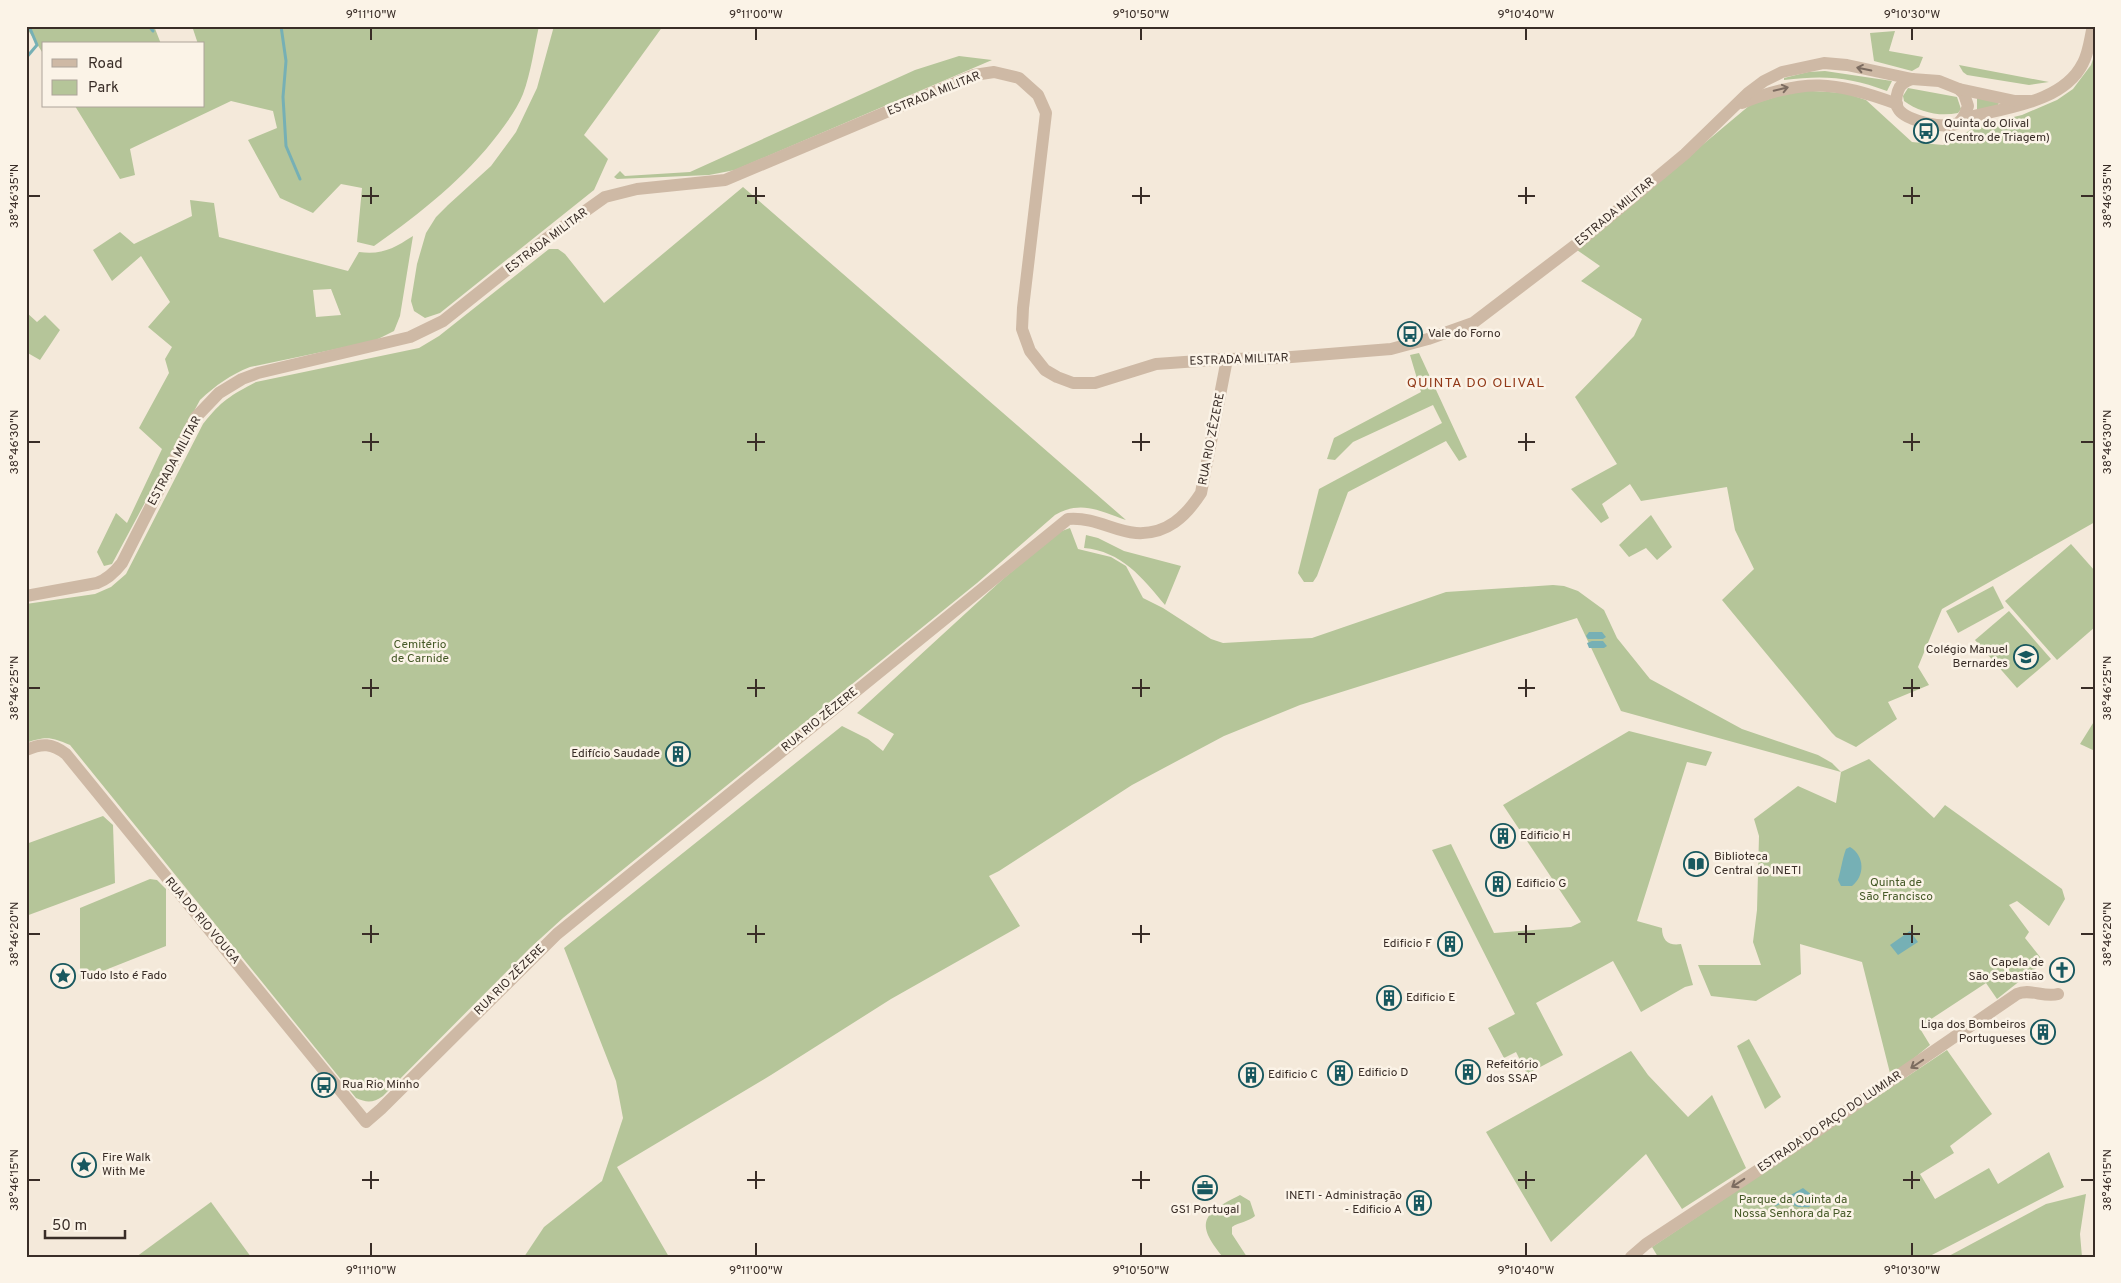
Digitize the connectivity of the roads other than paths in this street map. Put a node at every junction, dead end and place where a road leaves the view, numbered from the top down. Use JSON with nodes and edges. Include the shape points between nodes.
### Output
{"nodes":[{"id":1,"x":2093,"y":26,"type":"edge"},
{"id":2,"x":1912,"y":80,"type":"junction"},
{"id":3,"x":1959,"y":88,"type":"junction"},
{"id":4,"x":2030,"y":102,"type":"junction"},
{"id":5,"x":1897,"y":104,"type":"junction"},
{"id":6,"x":1735,"y":105,"type":"junction"},
{"id":7,"x":1962,"y":119,"type":"junction"},
{"id":8,"x":1228,"y":359,"type":"junction"},
{"id":9,"x":26,"y":596,"type":"edge"},
{"id":10,"x":26,"y":750,"type":"edge"},
{"id":11,"x":2058,"y":994,"type":"dead end"},
{"id":12,"x":366,"y":1122,"type":"joint"},
{"id":13,"x":1631,"y":1257,"type":"edge"}],
"edges":[{"from":1,"to":4,"type":"street","name":"ESTRADA MILITAR","via":[[2084,63],[2074,78],[2059,90]]},
{"from":2,"to":3,"type":"street","name":"ESTRADA MILITAR","via":[[1939,80]]},
{"from":2,"to":5,"type":"street","via":[[1898,89]]},
{"from":2,"to":6,"type":"street","name":"ESTRADA MILITAR","one_way":true,"via":[[1824,63],[1782,72],[1764,81]]},
{"from":3,"to":4,"type":"street","name":"ESTRADA MILITAR"},
{"from":3,"to":7,"type":"street","via":[[1967,102]]},
{"from":4,"to":7,"type":"street","name":"ESTRADA MILITAR"},
{"from":6,"to":5,"type":"street","name":"ESTRADA MILITAR","one_way":true,"via":[[1796,86],[1828,85]]},
{"from":5,"to":7,"type":"street","name":"ESTRADA MILITAR","via":[[1904,114],[1927,123],[1950,124]]},
{"from":6,"to":8,"type":"street","name":"ESTRADA MILITAR","via":[[1685,154],[1515,293],[1473,323],[1391,349]]},
{"from":8,"to":9,"type":"street","name":"ESTRADA MILITAR","via":[[1156,364],[1095,383],[1073,383],[1045,370],[1030,351],[1022,329],[1046,113],[1038,95],[1019,78],[994,72],[974,75],[725,180],[637,189],[605,198],[546,239],[443,321],[410,337],[258,373],[230,385],[196,417],[117,570],[97,583]]},
{"from":8,"to":12,"type":"street","name":"RUA RIO ZÊZERE","via":[[1201,492],[1189,512],[1160,530],[1136,533],[1083,518],[1068,519],[556,934]]},
{"from":10,"to":12,"type":"street","name":"RUA DO RIO VOUGA","via":[[45,744],[66,754]]},
{"from":11,"to":13,"type":"street","name":"ESTRADA DO PAÇO DO LUMIAR","one_way":true,"via":[[2017,994]]}]}
